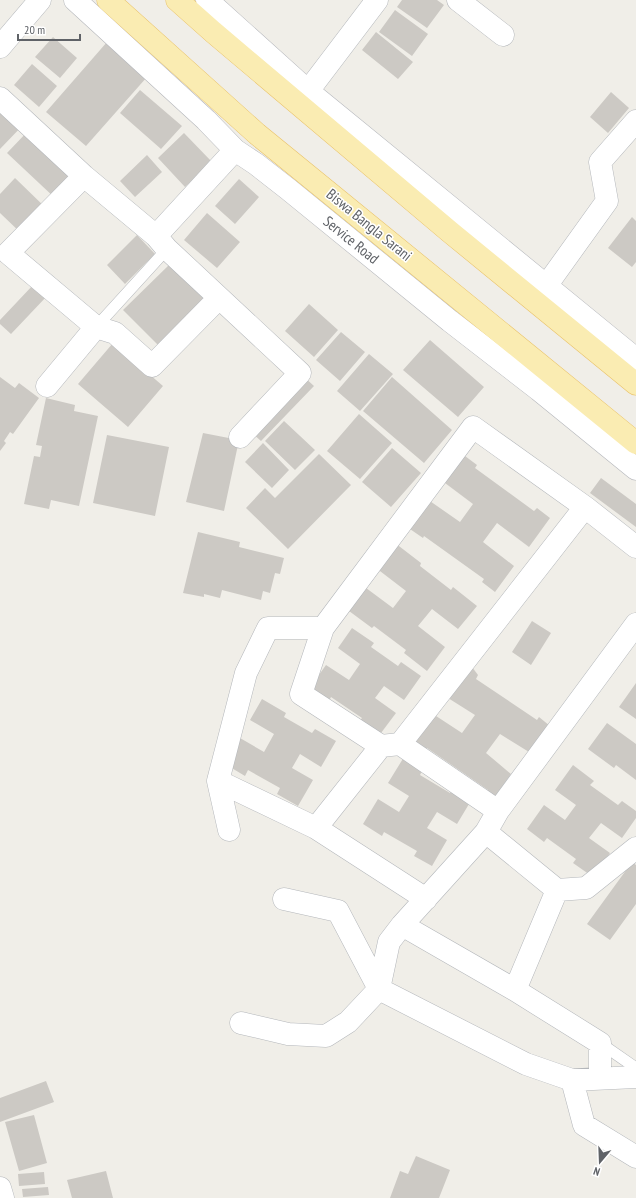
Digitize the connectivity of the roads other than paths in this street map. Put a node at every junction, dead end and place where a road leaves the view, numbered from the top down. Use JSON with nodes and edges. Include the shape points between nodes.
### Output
{"nodes":[{"id":1,"x":40,"y":0,"type":"edge"},
{"id":2,"x":75,"y":0,"type":"edge"},
{"id":3,"x":108,"y":0,"type":"edge"},
{"id":4,"x":207,"y":0,"type":"edge"},
{"id":5,"x":376,"y":0,"type":"edge"},
{"id":6,"x":458,"y":0,"type":"edge"},
{"id":7,"x":182,"y":2,"type":"edge"},
{"id":8,"x":503,"y":35,"type":"dead end"},
{"id":9,"x":0,"y":47,"type":"edge"},
{"id":10,"x":308,"y":91,"type":"junction"},
{"id":11,"x":0,"y":98,"type":"edge"},
{"id":12,"x":636,"y":121,"type":"edge"},
{"id":13,"x":257,"y":134,"type":"junction"},
{"id":14,"x":235,"y":150,"type":"junction"},
{"id":15,"x":256,"y":164,"type":"junction"},
{"id":16,"x":84,"y":176,"type":"junction"},
{"id":17,"x":162,"y":242,"type":"junction"},
{"id":18,"x":546,"y":286,"type":"junction"},
{"id":19,"x":219,"y":298,"type":"junction"},
{"id":20,"x":96,"y":327,"type":"junction"},
{"id":21,"x":636,"y":359,"type":"edge"},
{"id":22,"x":636,"y":384,"type":"edge"},
{"id":23,"x":47,"y":386,"type":"dead end"},
{"id":24,"x":240,"y":437,"type":"dead end"},
{"id":25,"x":636,"y":443,"type":"edge"},
{"id":26,"x":636,"y":469,"type":"edge"},
{"id":27,"x":585,"y":507,"type":"junction"},
{"id":28,"x":635,"y":545,"type":"edge"},
{"id":29,"x":636,"y":624,"type":"edge"},
{"id":30,"x":323,"y":628,"type":"junction"},
{"id":31,"x":391,"y":745,"type":"junction"},
{"id":32,"x":218,"y":781,"type":"junction"},
{"id":33,"x":498,"y":811,"type":"junction"},
{"id":34,"x":316,"y":828,"type":"junction"},
{"id":35,"x":229,"y":830,"type":"dead end"},
{"id":36,"x":486,"y":832,"type":"junction"},
{"id":37,"x":636,"y":848,"type":"edge"},
{"id":38,"x":557,"y":890,"type":"junction"},
{"id":39,"x":284,"y":899,"type":"dead end"},
{"id":40,"x":426,"y":899,"type":"junction"},
{"id":41,"x":402,"y":925,"type":"junction"},
{"id":42,"x":379,"y":989,"type":"junction"},
{"id":43,"x":515,"y":990,"type":"junction"},
{"id":44,"x":241,"y":1023,"type":"dead end"},
{"id":45,"x":600,"y":1043,"type":"junction"},
{"id":46,"x":636,"y":1068,"type":"edge"},
{"id":47,"x":636,"y":1076,"type":"edge"},
{"id":48,"x":600,"y":1078,"type":"junction"},
{"id":49,"x":572,"y":1080,"type":"junction"},
{"id":50,"x":636,"y":1157,"type":"edge"},
{"id":51,"x":0,"y":1188,"type":"edge"},
{"id":52,"x":3,"y":1198,"type":"edge"}],
"edges":[{"from":1,"to":9,"type":"street"},
{"from":2,"to":14,"type":"street","name":"Service Road","via":[[206,120]]},
{"from":3,"to":13,"type":"main road","name":"Biswa Bangla Sarani"},
{"from":4,"to":10,"type":"street"},
{"from":5,"to":10,"type":"street"},
{"from":6,"to":8,"type":"street"},
{"from":7,"to":22,"type":"main road","via":[[450,232]]},
{"from":10,"to":18,"type":"street"},
{"from":11,"to":16,"type":"street"},
{"from":12,"to":18,"type":"street","via":[[600,162],[607,201]]},
{"from":13,"to":15,"type":"street"},
{"from":13,"to":25,"type":"main road","name":"Biswa Bangla Sarani"},
{"from":14,"to":15,"type":"street","name":"Service Road"},
{"from":14,"to":17,"type":"street"},
{"from":15,"to":26,"type":"street","name":"Service Road"},
{"from":16,"to":17,"type":"street"},
{"from":16,"to":20,"type":"street","via":[[8,253]]},
{"from":17,"to":19,"type":"street"},
{"from":17,"to":20,"type":"lane"},
{"from":18,"to":21,"type":"street"},
{"from":19,"to":20,"type":"street","via":[[152,366],[114,333]]},
{"from":19,"to":24,"type":"street","via":[[300,373]]},
{"from":20,"to":23,"type":"street"},
{"from":27,"to":28,"type":"street"},
{"from":27,"to":30,"type":"street","via":[[473,427]]},
{"from":27,"to":31,"type":"street"},
{"from":29,"to":33,"type":"street"},
{"from":30,"to":31,"type":"street","via":[[301,694]]},
{"from":30,"to":32,"type":"street","via":[[268,628],[246,673]]},
{"from":31,"to":33,"type":"street"},
{"from":31,"to":34,"type":"street"},
{"from":32,"to":34,"type":"street"},
{"from":32,"to":35,"type":"street"},
{"from":33,"to":36,"type":"street"},
{"from":34,"to":40,"type":"street"},
{"from":36,"to":38,"type":"street"},
{"from":36,"to":40,"type":"street"},
{"from":37,"to":38,"type":"street","via":[[586,888]]},
{"from":38,"to":43,"type":"street"},
{"from":39,"to":42,"type":"street","via":[[338,911]]},
{"from":40,"to":41,"type":"street"},
{"from":41,"to":42,"type":"street","via":[[389,942]]},
{"from":41,"to":43,"type":"street"},
{"from":42,"to":44,"type":"street","via":[[348,1022],[326,1036],[288,1034]]},
{"from":42,"to":49,"type":"street","via":[[526,1064]]},
{"from":43,"to":45,"type":"street"},
{"from":45,"to":46,"type":"lane"},
{"from":45,"to":48,"type":"street"},
{"from":47,"to":48,"type":"street"},
{"from":48,"to":49,"type":"street"},
{"from":49,"to":50,"type":"street","via":[[584,1125]]},
{"from":51,"to":52,"type":"street"}]}
